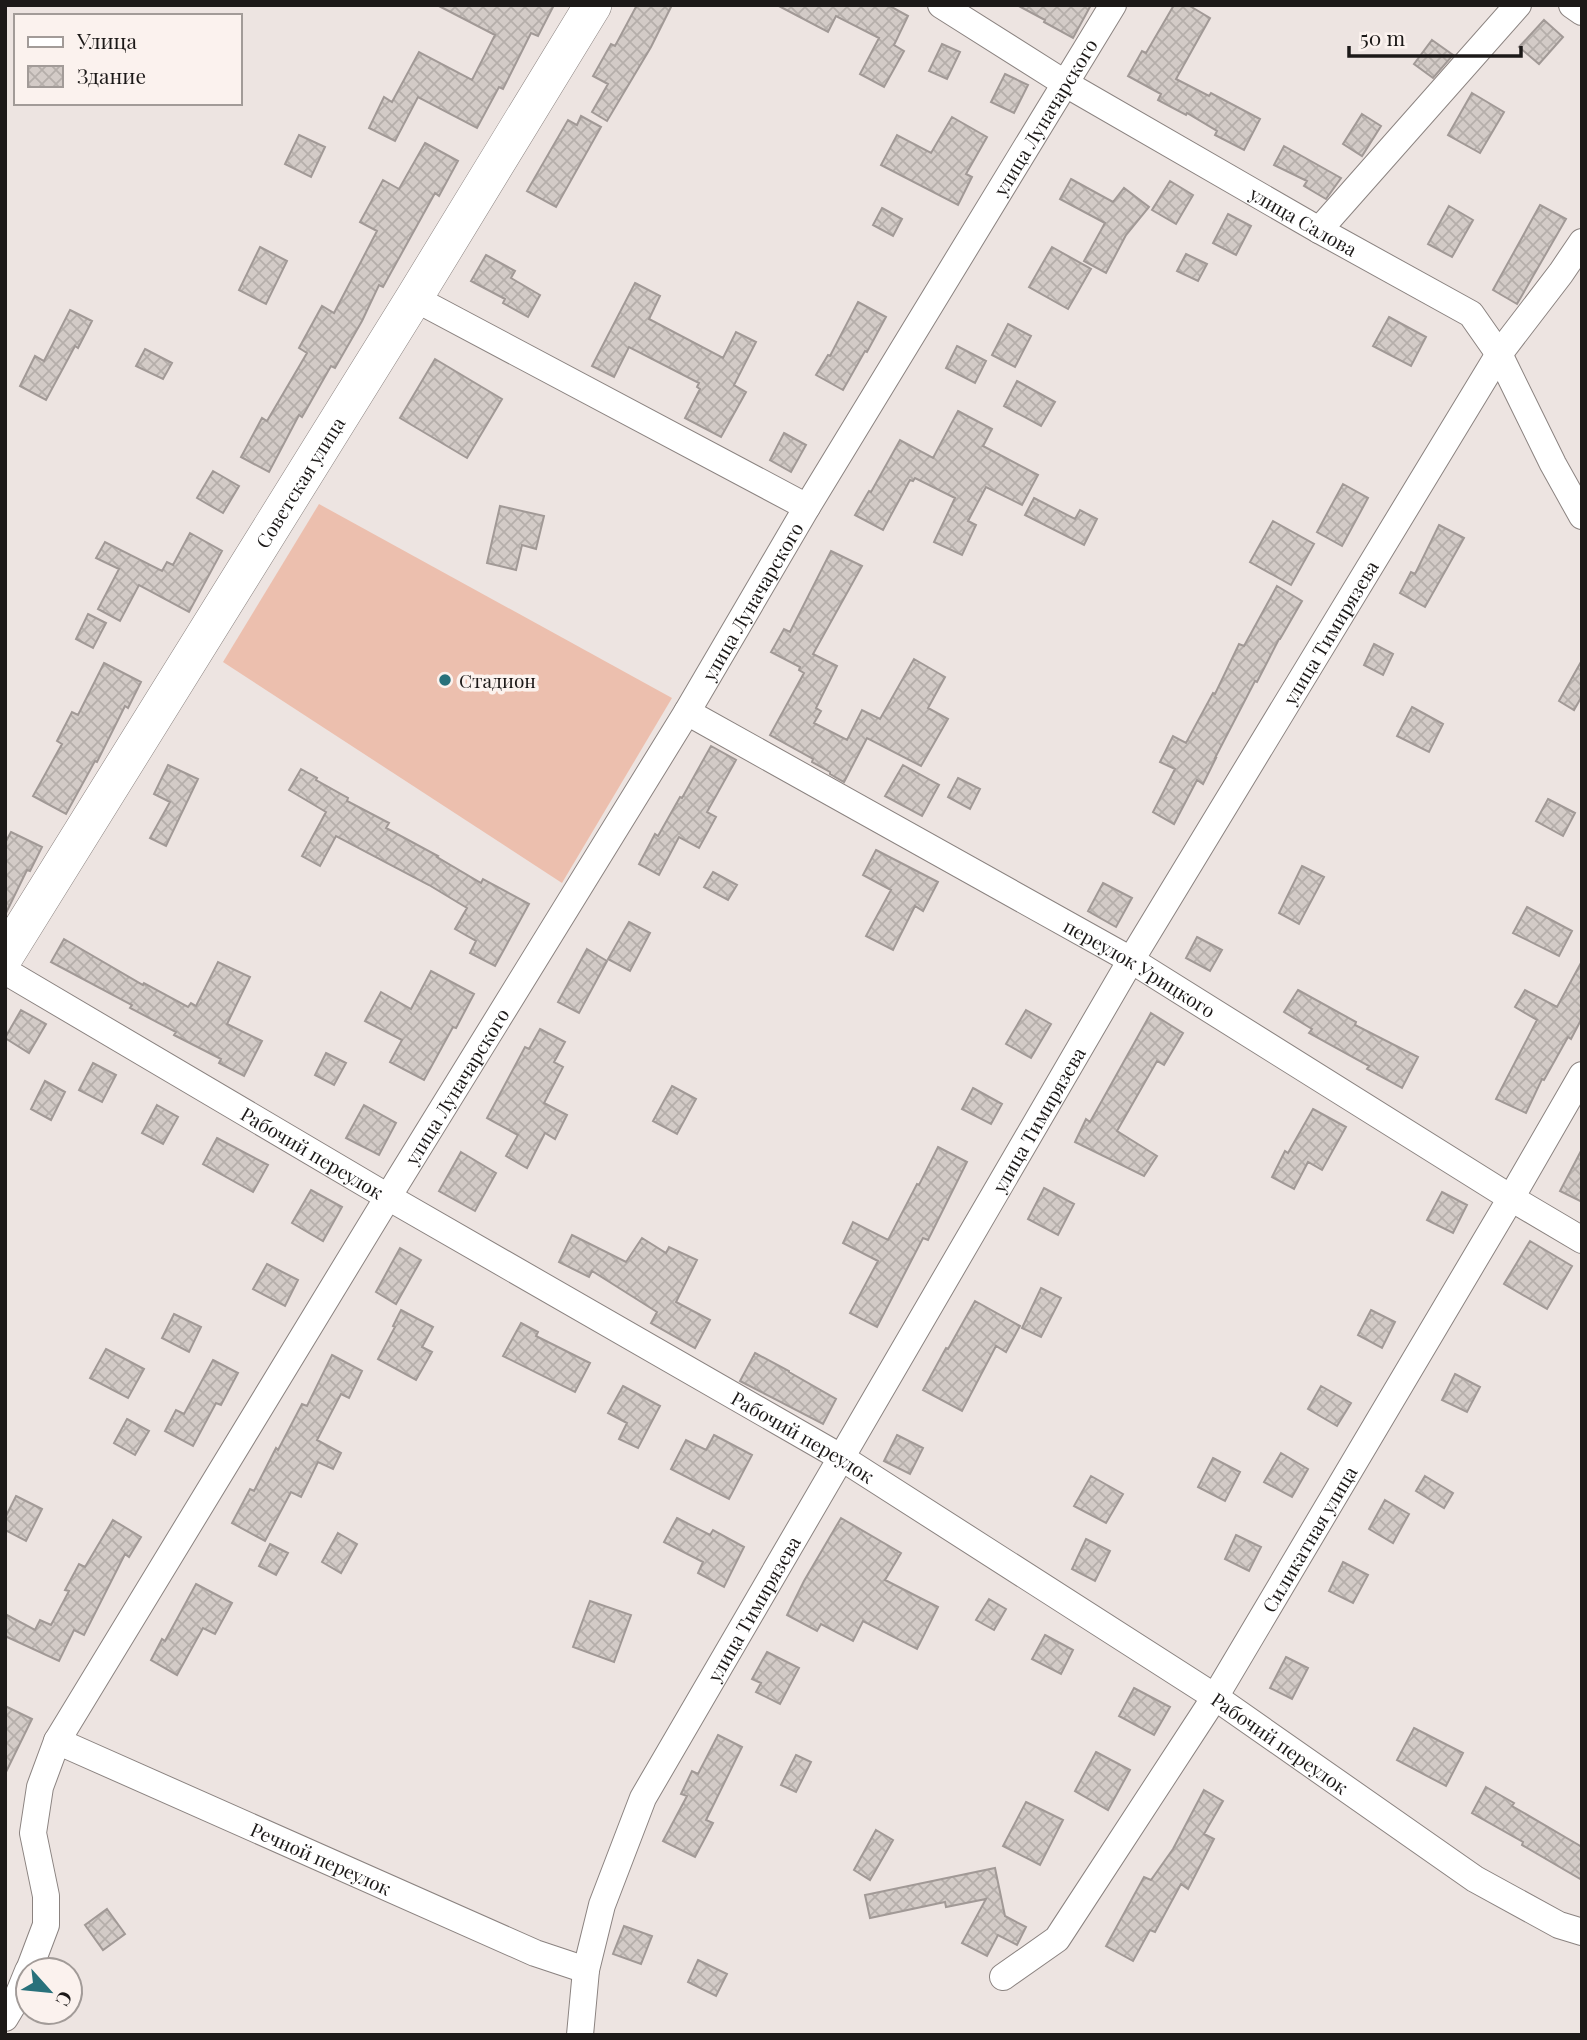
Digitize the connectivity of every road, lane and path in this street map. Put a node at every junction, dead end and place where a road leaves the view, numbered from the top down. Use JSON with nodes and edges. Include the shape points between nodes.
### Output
{"nodes":[{"id":1,"x":593,"y":5,"type":"edge"},
{"id":2,"x":941,"y":5,"type":"edge"},
{"id":3,"x":1113,"y":5,"type":"edge"},
{"id":4,"x":1518,"y":5,"type":"edge"},
{"id":5,"x":1572,"y":5,"type":"edge"},
{"id":6,"x":1582,"y":12,"type":"edge"},
{"id":7,"x":1066,"y":84,"type":"junction"},
{"id":8,"x":1319,"y":230,"type":"junction"},
{"id":9,"x":1582,"y":242,"type":"edge"},
{"id":10,"x":414,"y":298,"type":"junction"},
{"id":11,"x":1499,"y":354,"type":"junction"},
{"id":12,"x":807,"y":507,"type":"junction"},
{"id":13,"x":1582,"y":516,"type":"edge"},
{"id":14,"x":687,"y":712,"type":"junction"},
{"id":15,"x":5,"y":956,"type":"edge"},
{"id":16,"x":1131,"y":960,"type":"junction"},
{"id":17,"x":5,"y":971,"type":"edge"},
{"id":18,"x":1582,"y":1075,"type":"edge"},
{"id":19,"x":388,"y":1197,"type":"junction"},
{"id":20,"x":1511,"y":1198,"type":"junction"},
{"id":21,"x":1582,"y":1240,"type":"edge"},
{"id":22,"x":842,"y":1458,"type":"junction"},
{"id":23,"x":1215,"y":1697,"type":"junction"},
{"id":24,"x":57,"y":1741,"type":"junction"},
{"id":25,"x":1582,"y":1931,"type":"edge"},
{"id":26,"x":34,"y":1956,"type":"edge"},
{"id":27,"x":586,"y":1970,"type":"junction"},
{"id":28,"x":1003,"y":1977,"type":"dead end"},
{"id":29,"x":580,"y":2035,"type":"edge"}],
"edges":[{"from":1,"to":10,"type":"main road","name":"Советская улица"},
{"from":2,"to":7,"type":"street","name":"улица Салова"},
{"from":3,"to":7,"type":"street","name":"улица Луначарского"},
{"from":4,"to":8,"type":"street"},
{"from":5,"to":6,"type":"street"},
{"from":7,"to":8,"type":"street","name":"улица Салова"},
{"from":7,"to":12,"type":"street","name":"улица Луначарского"},
{"from":8,"to":11,"type":"street","name":"улица Салова","via":[[1471,314]]},
{"from":9,"to":11,"type":"street","name":"улица Тимирязева"},
{"from":10,"to":12,"type":"street"},
{"from":10,"to":15,"type":"main road","name":"Советская улица"},
{"from":11,"to":13,"type":"street","name":"улица Салова"},
{"from":11,"to":16,"type":"street","name":"улица Тимирязева"},
{"from":12,"to":14,"type":"street","name":"улица Луначарского"},
{"from":14,"to":16,"type":"street","name":"переулок Урицкого"},
{"from":14,"to":19,"type":"street","name":"улица Луначарского"},
{"from":16,"to":20,"type":"street","name":"переулок Урицкого"},
{"from":16,"to":22,"type":"street","name":"улица Тимирязева"},
{"from":17,"to":19,"type":"street","name":"Рабочий переулок"},
{"from":18,"to":20,"type":"street","name":"Силикатная улица"},
{"from":19,"to":22,"type":"street","name":"Рабочий переулок"},
{"from":19,"to":24,"type":"street","name":"улица Луначарского"},
{"from":20,"to":21,"type":"street","name":"переулок Урицкого"},
{"from":20,"to":23,"type":"street","name":"Силикатная улица"},
{"from":22,"to":23,"type":"street","name":"Рабочий переулок"},
{"from":22,"to":27,"type":"street","name":"улица Тимирязева","via":[[643,1798],[602,1905]]},
{"from":23,"to":25,"type":"street","name":"Рабочий переулок","via":[[1475,1879],[1559,1925]]},
{"from":23,"to":28,"type":"street","name":"Силикатная улица","via":[[1057,1939]]},
{"from":24,"to":26,"type":"street","name":"улица Луначарского","via":[[40,1787],[33,1833],[47,1925]]},
{"from":24,"to":27,"type":"street","name":"Речной переулок","via":[[535,1953]]},
{"from":27,"to":29,"type":"street","name":"улица Тимирязева"}]}
